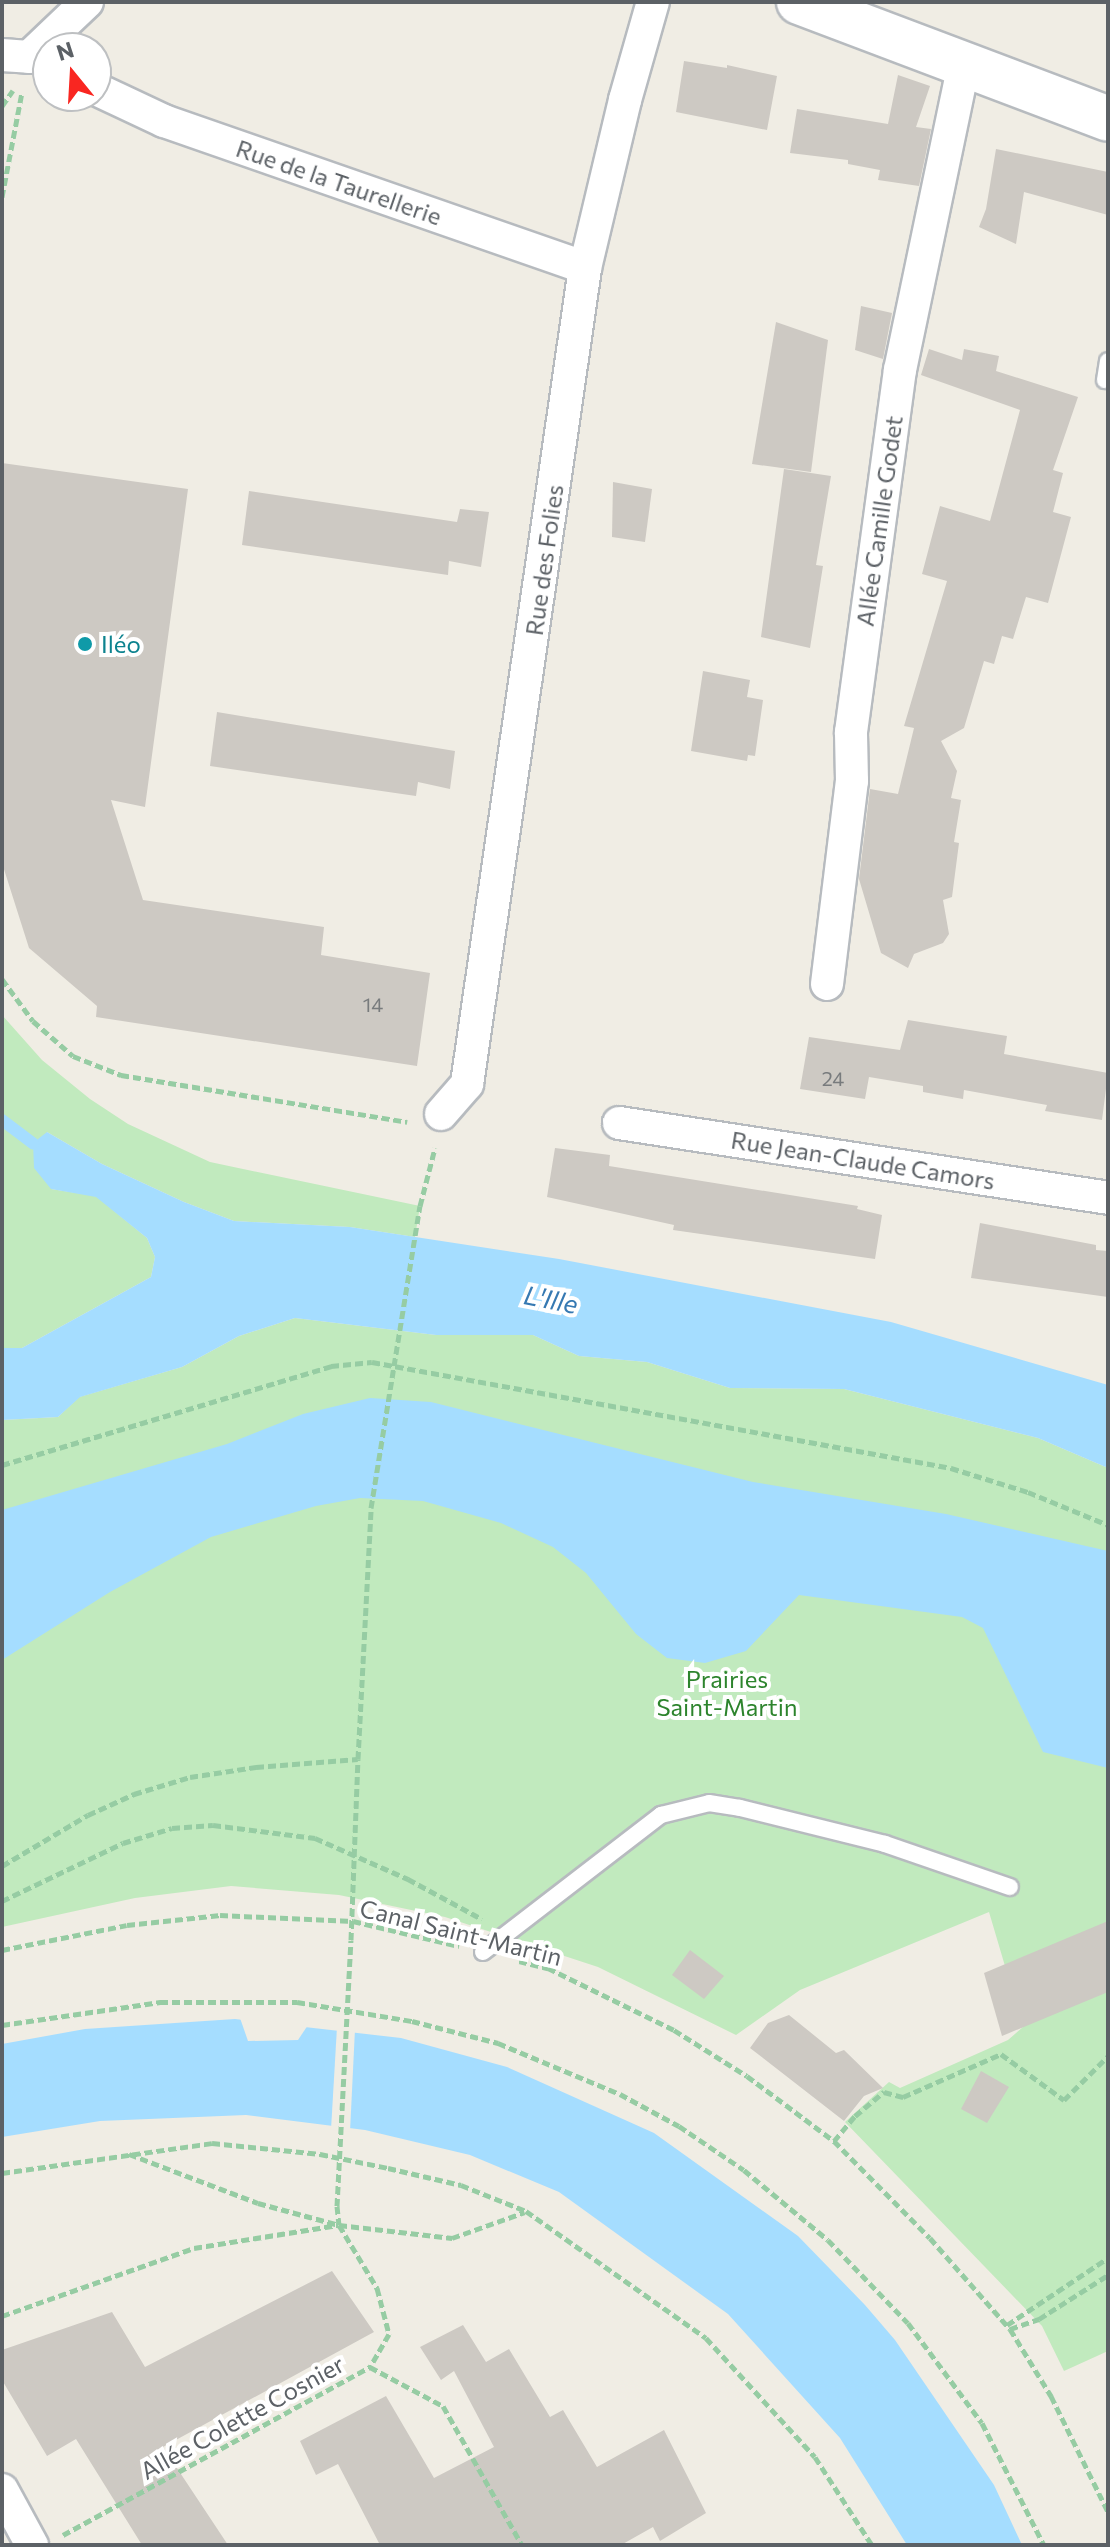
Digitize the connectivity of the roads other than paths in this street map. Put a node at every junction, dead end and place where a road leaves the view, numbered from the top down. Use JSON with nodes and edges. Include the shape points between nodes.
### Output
{"nodes":[{"id":1,"x":87,"y":2,"type":"edge"},
{"id":2,"x":653,"y":2,"type":"edge"},
{"id":3,"x":799,"y":2,"type":"edge"},
{"id":4,"x":26,"y":59,"type":"edge"},
{"id":5,"x":964,"y":63,"type":"junction"},
{"id":6,"x":112,"y":97,"type":"edge"},
{"id":7,"x":1108,"y":119,"type":"edge"},
{"id":8,"x":585,"y":268,"type":"junction"},
{"id":9,"x":1108,"y":361,"type":"edge"},
{"id":10,"x":1105,"y":380,"type":"dead end"},
{"id":11,"x":827,"y":984,"type":"dead end"},
{"id":12,"x":441,"y":1114,"type":"road end"},
{"id":13,"x":619,"y":1123,"type":"dead end"},
{"id":14,"x":1108,"y":1198,"type":"edge"},
{"id":15,"x":1010,"y":1887,"type":"dead end"},
{"id":16,"x":483,"y":1952,"type":"road end"},
{"id":17,"x":2,"y":2490,"type":"edge"},
{"id":18,"x":45,"y":2541,"type":"edge"}],
"edges":[{"from":1,"to":4,"type":"street"},
{"from":2,"to":8,"type":"street","name":"Rue des Folies"},
{"from":3,"to":5,"type":"street"},
{"from":5,"to":7,"type":"street"},
{"from":5,"to":11,"type":"street","name":"Allée Camille Godet","via":[[900,370],[851,732],[852,781]]},
{"from":6,"to":8,"type":"street","name":"Rue de la Taurellerie","via":[[164,121]]},
{"from":8,"to":12,"type":"street","name":"Rue des Folies","via":[[467,1084]]},
{"from":9,"to":10,"type":"lane"},
{"from":13,"to":14,"type":"street","name":"Rue Jean-Claude Camors"},
{"from":15,"to":16,"type":"lane","via":[[885,1844],[709,1803],[661,1815]]},
{"from":17,"to":18,"type":"street"}]}
